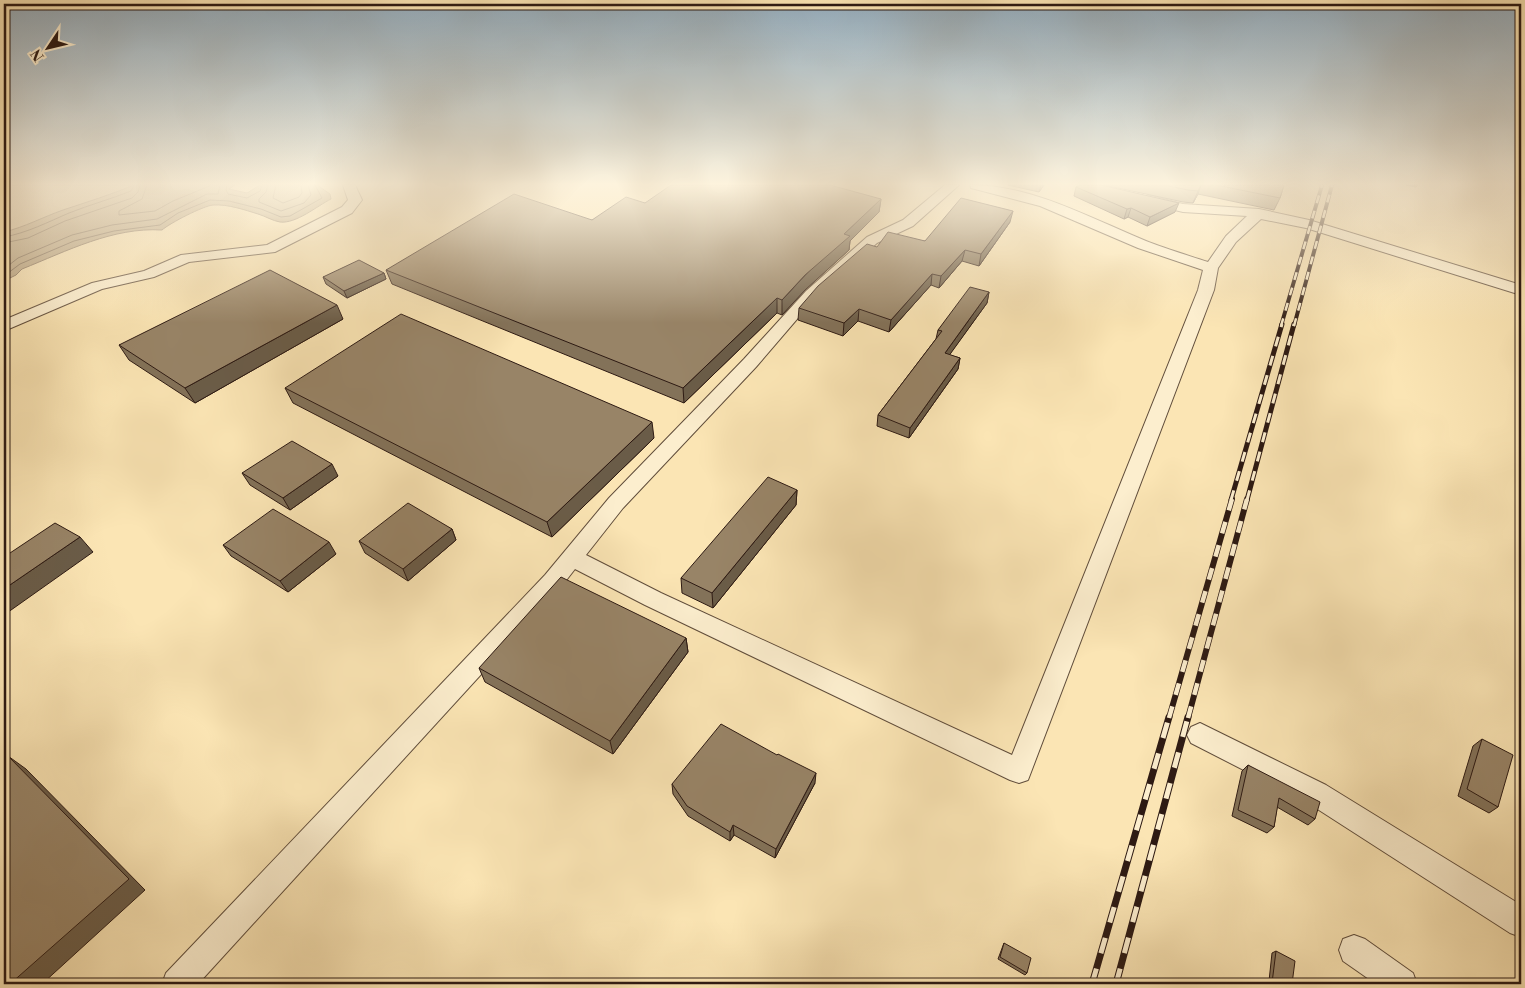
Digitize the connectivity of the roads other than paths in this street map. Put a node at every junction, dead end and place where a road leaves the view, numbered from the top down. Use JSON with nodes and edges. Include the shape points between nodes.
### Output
{"nodes":[{"id":1,"x":305,"y":231,"type":"edge"},
{"id":2,"x":891,"y":231,"type":"edge"},
{"id":3,"x":1110,"y":231,"type":"edge"},
{"id":4,"x":1240,"y":231,"type":"edge"},
{"id":5,"x":1333,"y":231,"type":"edge"},
{"id":6,"x":1211,"y":268,"type":"junction"},
{"id":7,"x":1521,"y":290,"type":"edge"},
{"id":8,"x":4,"y":326,"type":"edge"},
{"id":9,"x":572,"y":558,"type":"junction"},
{"id":10,"x":1200,"y":735,"type":"dead end"},
{"id":11,"x":1521,"y":922,"type":"edge"},
{"id":12,"x":1354,"y":950,"type":"dead end"},
{"id":13,"x":176,"y":984,"type":"edge"},
{"id":14,"x":1402,"y":984,"type":"edge"}],
"edges":[{"from":1,"to":8,"type":"street","via":[[270,249],[186,258],[149,274],[97,286]]},
{"from":2,"to":9,"type":"street","via":[[872,240],[811,294],[616,503]]},
{"from":3,"to":6,"type":"street"},
{"from":4,"to":6,"type":"street"},
{"from":5,"to":7,"type":"street"},
{"from":6,"to":9,"type":"street","via":[[1206,290],[1019,771]]},
{"from":9,"to":13,"type":"street"},
{"from":10,"to":11,"type":"street","via":[[1317,794]]},
{"from":12,"to":14,"type":"street"}]}
